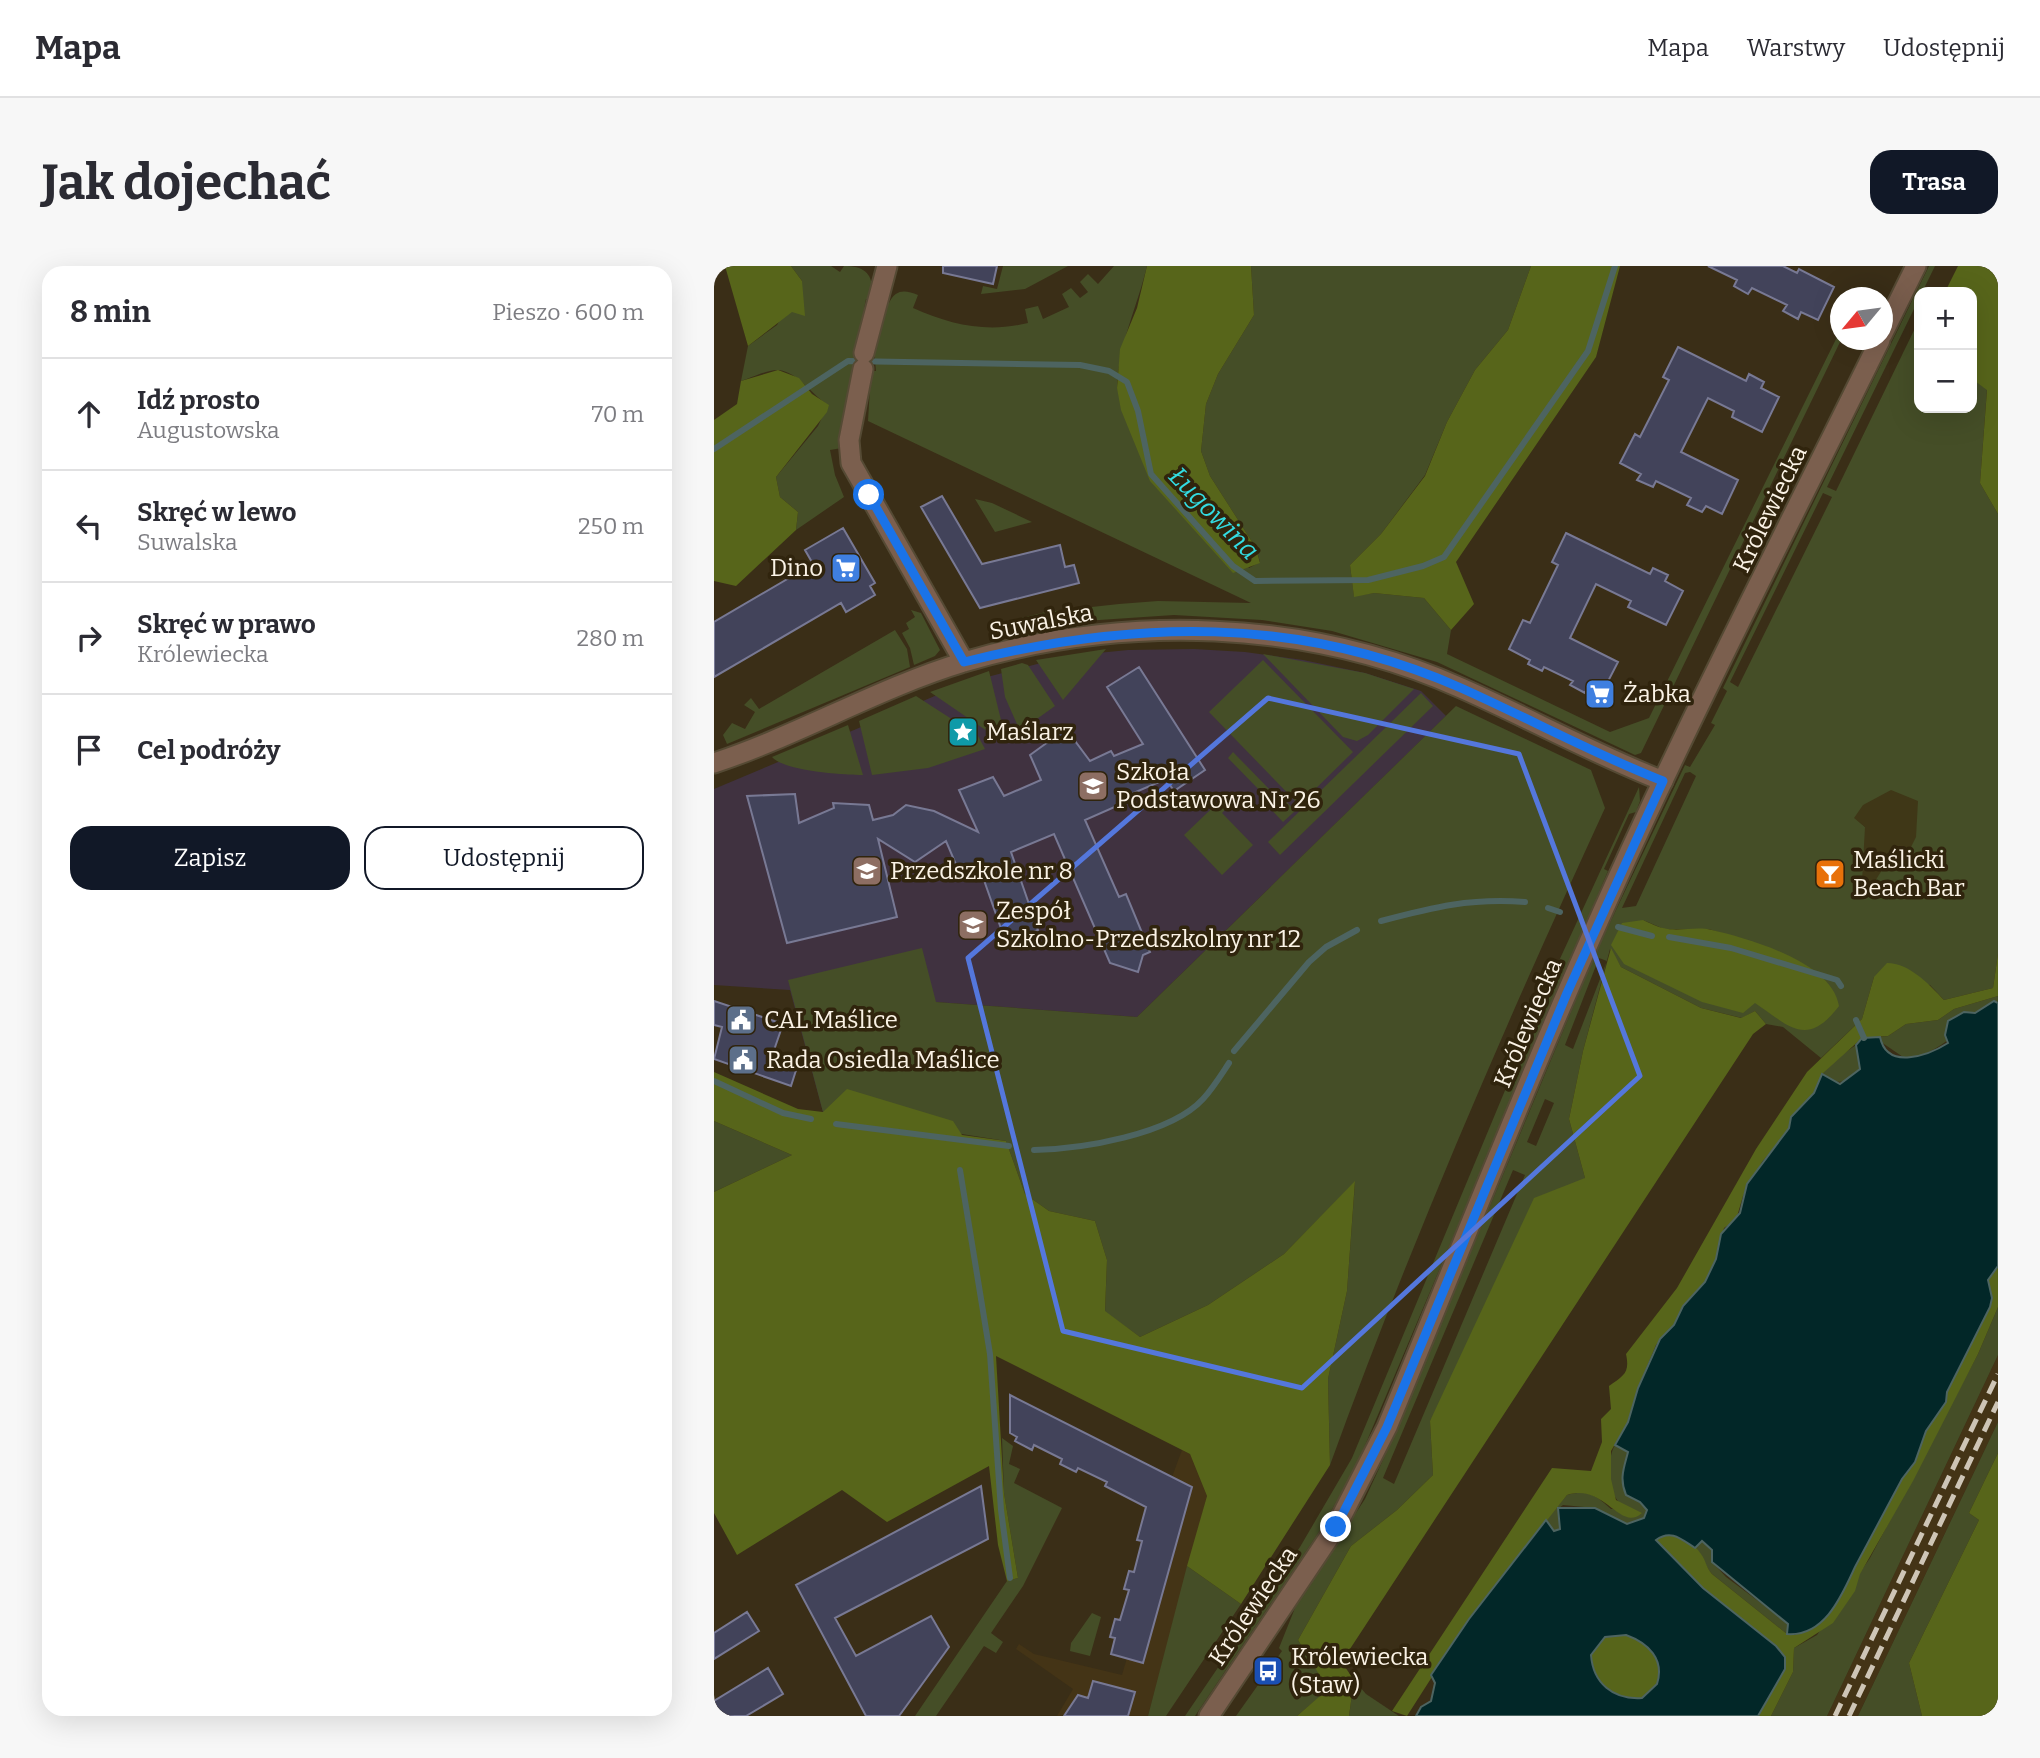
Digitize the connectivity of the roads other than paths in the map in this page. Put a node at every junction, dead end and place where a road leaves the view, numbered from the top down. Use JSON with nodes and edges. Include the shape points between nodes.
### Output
{"nodes":[{"id":1,"x":887,"y":266,"type":"edge"},
{"id":2,"x":1916,"y":266,"type":"edge"},
{"id":3,"x":1893,"y":313,"type":"edge"},
{"id":4,"x":1875,"y":350,"type":"edge"},
{"id":5,"x":964,"y":662,"type":"junction"},
{"id":6,"x":714,"y":763,"type":"edge"},
{"id":7,"x":1663,"y":781,"type":"junction"},
{"id":8,"x":1209,"y":1716,"type":"edge"}],
"edges":[{"from":1,"to":5,"type":"street","via":[[849,440],[851,463]]},
{"from":2,"to":3,"type":"street"},
{"from":4,"to":7,"type":"street","name":"Królewiecka"},
{"from":5,"to":6,"type":"street","name":"Suwalska"},
{"from":5,"to":7,"type":"street","name":"Suwalska","via":[[1124,632],[1240,632],[1299,641],[1404,666]]},
{"from":7,"to":8,"type":"street","name":"Królewiecka","via":[[1567,993],[1357,1492]]}]}
